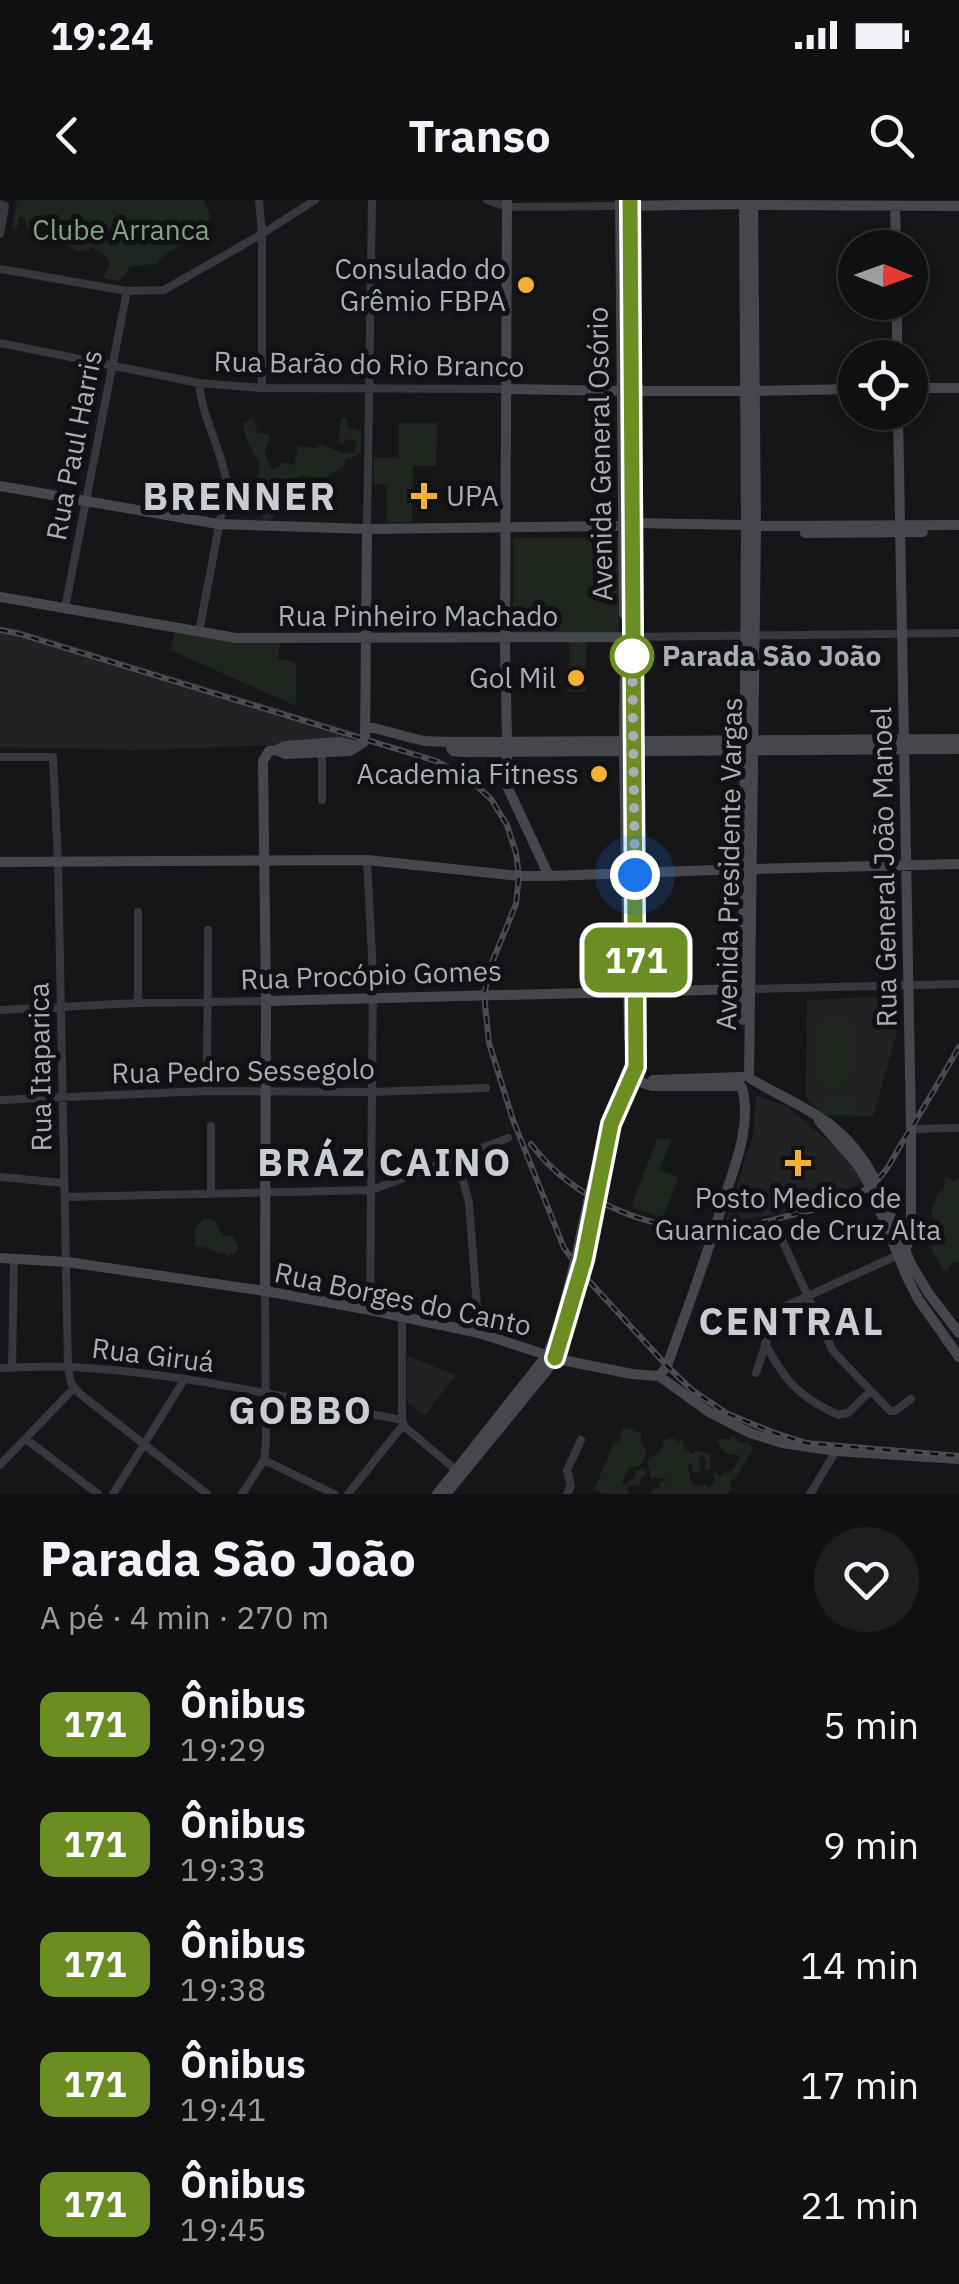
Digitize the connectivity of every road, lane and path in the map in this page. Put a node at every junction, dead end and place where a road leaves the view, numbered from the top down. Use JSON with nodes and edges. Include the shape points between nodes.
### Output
{"nodes":[{"id":1,"x":260,"y":200,"type":"edge"},
{"id":2,"x":316,"y":200,"type":"edge"},
{"id":3,"x":372,"y":200,"type":"edge"},
{"id":4,"x":487,"y":200,"type":"edge"},
{"id":5,"x":749,"y":202,"type":"edge"},
{"id":6,"x":625,"y":203,"type":"edge"},
{"id":7,"x":895,"y":203,"type":"edge"},
{"id":8,"x":507,"y":204,"type":"edge"},
{"id":9,"x":2,"y":205,"type":"edge"},
{"id":10,"x":959,"y":206,"type":"edge"},
{"id":11,"x":896,"y":230,"type":"edge"},
{"id":12,"x":0,"y":234,"type":"edge"},
{"id":13,"x":262,"y":234,"type":"junction"},
{"id":14,"x":0,"y":270,"type":"edge"},
{"id":15,"x":127,"y":291,"type":"junction"},
{"id":16,"x":0,"y":343,"type":"edge"},
{"id":17,"x":112,"y":367,"type":"junction"},
{"id":18,"x":200,"y":383,"type":"junction"},
{"id":19,"x":262,"y":388,"type":"junction"},
{"id":20,"x":368,"y":388,"type":"junction"},
{"id":21,"x":838,"y":388,"type":"edge"},
{"id":22,"x":928,"y":388,"type":"edge"},
{"id":23,"x":959,"y":388,"type":"edge"},
{"id":24,"x":506,"y":389,"type":"junction"},
{"id":25,"x":626,"y":391,"type":"junction"},
{"id":26,"x":749,"y":391,"type":"junction"},
{"id":27,"x":898,"y":430,"type":"edge"},
{"id":28,"x":0,"y":486,"type":"edge"},
{"id":29,"x":85,"y":502,"type":"junction"},
{"id":30,"x":218,"y":524,"type":"junction"},
{"id":31,"x":625,"y":526,"type":"junction"},
{"id":32,"x":506,"y":527,"type":"junction"},
{"id":33,"x":956,"y":528,"type":"edge"},
{"id":34,"x":367,"y":529,"type":"junction"},
{"id":35,"x":750,"y":529,"type":"junction"},
{"id":36,"x":900,"y":530,"type":"junction"},
{"id":37,"x":0,"y":597,"type":"edge"},
{"id":38,"x":65,"y":608,"type":"junction"},
{"id":39,"x":199,"y":632,"type":"junction"},
{"id":40,"x":902,"y":633,"type":"junction"},
{"id":41,"x":959,"y":633,"type":"edge"},
{"id":42,"x":749,"y":635,"type":"junction"},
{"id":43,"x":628,"y":637,"type":"junction"},
{"id":44,"x":367,"y":638,"type":"junction"},
{"id":45,"x":505,"y":638,"type":"junction"},
{"id":46,"x":366,"y":726,"type":"junction"},
{"id":47,"x":959,"y":739,"type":"edge"},
{"id":48,"x":904,"y":744,"type":"junction"},
{"id":49,"x":629,"y":745,"type":"junction"},
{"id":50,"x":748,"y":745,"type":"junction"},
{"id":51,"x":358,"y":746,"type":"junction"},
{"id":52,"x":507,"y":746,"type":"junction"},
{"id":53,"x":959,"y":749,"type":"edge"},
{"id":54,"x":270,"y":754,"type":"junction"},
{"id":55,"x":322,"y":754,"type":"junction"},
{"id":56,"x":0,"y":757,"type":"edge"},
{"id":57,"x":322,"y":800,"type":"dead end"},
{"id":58,"x":264,"y":859,"type":"junction"},
{"id":59,"x":367,"y":860,"type":"junction"},
{"id":60,"x":58,"y":861,"type":"junction"},
{"id":61,"x":0,"y":862,"type":"edge"},
{"id":62,"x":906,"y":864,"type":"junction"},
{"id":63,"x":959,"y":864,"type":"edge"},
{"id":64,"x":748,"y":869,"type":"junction"},
{"id":65,"x":631,"y":875,"type":"junction"},
{"id":66,"x":548,"y":876,"type":"junction"},
{"id":67,"x":138,"y":912,"type":"dead end"},
{"id":68,"x":208,"y":930,"type":"dead end"},
{"id":69,"x":908,"y":984,"type":"junction"},
{"id":70,"x":959,"y":984,"type":"edge"},
{"id":71,"x":747,"y":989,"type":"junction"},
{"id":72,"x":633,"y":990,"type":"junction"},
{"id":73,"x":372,"y":998,"type":"junction"},
{"id":74,"x":207,"y":1002,"type":"junction"},
{"id":75,"x":266,"y":1002,"type":"junction"},
{"id":76,"x":138,"y":1003,"type":"junction"},
{"id":77,"x":60,"y":1007,"type":"junction"},
{"id":78,"x":0,"y":1010,"type":"edge"},
{"id":79,"x":630,"y":1076,"type":"junction"},
{"id":80,"x":746,"y":1082,"type":"junction"},
{"id":81,"x":486,"y":1088,"type":"dead end"},
{"id":82,"x":206,"y":1092,"type":"junction"},
{"id":83,"x":266,"y":1092,"type":"junction"},
{"id":84,"x":370,"y":1092,"type":"junction"},
{"id":85,"x":64,"y":1098,"type":"junction"},
{"id":86,"x":0,"y":1100,"type":"edge"},
{"id":87,"x":212,"y":1126,"type":"dead end"},
{"id":88,"x":959,"y":1128,"type":"edge"},
{"id":89,"x":911,"y":1129,"type":"junction"},
{"id":90,"x":508,"y":1138,"type":"dead end"},
{"id":91,"x":457,"y":1158,"type":"junction"},
{"id":92,"x":0,"y":1178,"type":"edge"},
{"id":93,"x":64,"y":1183,"type":"junction"},
{"id":94,"x":372,"y":1190,"type":"junction"},
{"id":95,"x":266,"y":1191,"type":"junction"},
{"id":96,"x":211,"y":1193,"type":"junction"},
{"id":97,"x":65,"y":1197,"type":"junction"},
{"id":98,"x":782,"y":1240,"type":"dead end"},
{"id":99,"x":902,"y":1252,"type":"junction"},
{"id":100,"x":0,"y":1258,"type":"edge"},
{"id":101,"x":14,"y":1260,"type":"junction"},
{"id":102,"x":67,"y":1262,"type":"junction"},
{"id":103,"x":265,"y":1291,"type":"junction"},
{"id":104,"x":807,"y":1296,"type":"junction"},
{"id":105,"x":924,"y":1296,"type":"junction"},
{"id":106,"x":370,"y":1310,"type":"junction"},
{"id":107,"x":402,"y":1317,"type":"junction"},
{"id":108,"x":959,"y":1332,"type":"edge"},
{"id":109,"x":479,"y":1333,"type":"junction"},
{"id":110,"x":765,"y":1342,"type":"junction"},
{"id":111,"x":551,"y":1356,"type":"junction"},
{"id":112,"x":959,"y":1357,"type":"edge"},
{"id":113,"x":0,"y":1368,"type":"edge"},
{"id":114,"x":12,"y":1368,"type":"junction"},
{"id":115,"x":69,"y":1372,"type":"junction"},
{"id":116,"x":756,"y":1372,"type":"dead end"},
{"id":117,"x":658,"y":1376,"type":"junction"},
{"id":118,"x":184,"y":1380,"type":"junction"},
{"id":119,"x":74,"y":1388,"type":"junction"},
{"id":120,"x":870,"y":1391,"type":"junction"},
{"id":121,"x":265,"y":1394,"type":"junction"},
{"id":122,"x":911,"y":1399,"type":"dead end"},
{"id":123,"x":403,"y":1422,"type":"junction"},
{"id":124,"x":26,"y":1439,"type":"junction"},
{"id":125,"x":581,"y":1440,"type":"dead end"},
{"id":126,"x":144,"y":1445,"type":"junction"},
{"id":127,"x":836,"y":1451,"type":"junction"},
{"id":128,"x":959,"y":1459,"type":"edge"},
{"id":129,"x":264,"y":1460,"type":"junction"},
{"id":130,"x":0,"y":1465,"type":"edge"},
{"id":131,"x":456,"y":1470,"type":"junction"},
{"id":132,"x":98,"y":1494,"type":"edge"},
{"id":133,"x":114,"y":1494,"type":"edge"},
{"id":134,"x":207,"y":1494,"type":"edge"},
{"id":135,"x":242,"y":1494,"type":"edge"},
{"id":136,"x":334,"y":1494,"type":"edge"},
{"id":137,"x":348,"y":1494,"type":"edge"},
{"id":138,"x":446,"y":1494,"type":"edge"},
{"id":139,"x":566,"y":1494,"type":"edge"},
{"id":140,"x":810,"y":1494,"type":"edge"}],
"edges":[{"from":1,"to":13,"type":"street"},
{"from":2,"to":13,"type":"street"},
{"from":3,"to":20,"type":"street"},
{"from":4,"to":8,"type":"street"},
{"from":5,"to":6,"type":"main road"},
{"from":5,"to":7,"type":"main road"},
{"from":5,"to":26,"type":"main road","name":"Avenida Presidente Vargas"},
{"from":6,"to":8,"type":"street"},
{"from":6,"to":25,"type":"main road","name":"Avenida General Osório"},
{"from":7,"to":10,"type":"main road"},
{"from":7,"to":11,"type":"main road"},
{"from":8,"to":24,"type":"main road"},
{"from":9,"to":12,"type":"street"},
{"from":13,"to":15,"type":"street","via":[[164,290]]},
{"from":13,"to":19,"type":"street"},
{"from":14,"to":15,"type":"street"},
{"from":15,"to":17,"type":"street","name":"Rua Paul Harris"},
{"from":16,"to":17,"type":"street","name":"Rua Barão do Rio Branco"},
{"from":17,"to":18,"type":"street","name":"Rua Barão do Rio Branco"},
{"from":17,"to":29,"type":"street","name":"Rua Paul Harris"},
{"from":18,"to":19,"type":"street","name":"Rua Barão do Rio Branco"},
{"from":18,"to":30,"type":"street","via":[[228,484]]},
{"from":19,"to":20,"type":"street","name":"Rua Barão do Rio Branco"},
{"from":20,"to":24,"type":"street","name":"Rua Barão do Rio Branco"},
{"from":20,"to":34,"type":"street"},
{"from":21,"to":26,"type":"main road","name":"Rua Barão do Rio Branco"},
{"from":22,"to":23,"type":"main road"},
{"from":24,"to":25,"type":"main road","name":"Rua Barão do Rio Branco"},
{"from":24,"to":32,"type":"main road"},
{"from":25,"to":26,"type":"main road","name":"Rua Barão do Rio Branco"},
{"from":25,"to":31,"type":"main road","name":"Avenida General Osório"},
{"from":26,"to":35,"type":"main road","name":"Avenida Presidente Vargas"},
{"from":27,"to":36,"type":"main road","name":"Rua General João Manoel"},
{"from":28,"to":29,"type":"main road"},
{"from":29,"to":30,"type":"main road"},
{"from":29,"to":38,"type":"street","name":"Rua Paul Harris"},
{"from":30,"to":34,"type":"main road"},
{"from":30,"to":39,"type":"street"},
{"from":31,"to":32,"type":"main road"},
{"from":31,"to":35,"type":"main road"},
{"from":31,"to":43,"type":"main road","name":"Avenida General Osório"},
{"from":32,"to":34,"type":"main road"},
{"from":32,"to":45,"type":"main road"},
{"from":33,"to":36,"type":"main road"},
{"from":34,"to":44,"type":"main road"},
{"from":35,"to":36,"type":"main road"},
{"from":35,"to":42,"type":"main road","name":"Avenida Presidente Vargas"},
{"from":36,"to":40,"type":"main road","name":"Rua General João Manoel"},
{"from":37,"to":38,"type":"main road","name":"Rua Pinheiro Machado"},
{"from":38,"to":39,"type":"main road","name":"Rua Pinheiro Machado"},
{"from":39,"to":44,"type":"main road","name":"Rua Pinheiro Machado"},
{"from":40,"to":41,"type":"street","name":"Rua Pinheiro Machado"},
{"from":40,"to":42,"type":"street","name":"Rua Pinheiro Machado"},
{"from":40,"to":48,"type":"main road","name":"Rua General João Manoel"},
{"from":42,"to":43,"type":"street","name":"Rua Pinheiro Machado"},
{"from":42,"to":50,"type":"main road","name":"Avenida Presidente Vargas"},
{"from":43,"to":45,"type":"main road","name":"Rua Pinheiro Machado"},
{"from":43,"to":49,"type":"main road","name":"Avenida General Osório"},
{"from":44,"to":45,"type":"main road","name":"Rua Pinheiro Machado"},
{"from":44,"to":46,"type":"main road"},
{"from":45,"to":52,"type":"main road"},
{"from":46,"to":51,"type":"main road"},
{"from":46,"to":52,"type":"main road","via":[[424,741]]},
{"from":47,"to":48,"type":"main road"},
{"from":48,"to":50,"type":"main road"},
{"from":48,"to":53,"type":"main road"},
{"from":48,"to":62,"type":"main road","name":"Rua General João Manoel"},
{"from":49,"to":50,"type":"main road"},
{"from":49,"to":52,"type":"main road"},
{"from":49,"to":65,"type":"main road","name":"Avenida General Osório"},
{"from":50,"to":64,"type":"main road","name":"Avenida Presidente Vargas"},
{"from":51,"to":54,"type":"main road","via":[[310,743]]},
{"from":51,"to":55,"type":"main road"},
{"from":52,"to":66,"type":"main road","via":[[507,786]]},
{"from":54,"to":55,"type":"main road"},
{"from":54,"to":58,"type":"main road"},
{"from":55,"to":57,"type":"street"},
{"from":56,"to":60,"type":"street","name":"Rua Itaparica","via":[[54,757]]},
{"from":58,"to":59,"type":"main road"},
{"from":58,"to":60,"type":"main road"},
{"from":58,"to":75,"type":"main road"},
{"from":59,"to":66,"type":"main road"},
{"from":59,"to":73,"type":"street"},
{"from":60,"to":61,"type":"main road"},
{"from":60,"to":77,"type":"street","name":"Rua Itaparica"},
{"from":62,"to":63,"type":"main road"},
{"from":62,"to":64,"type":"main road"},
{"from":62,"to":69,"type":"main road","name":"Rua General João Manoel"},
{"from":64,"to":65,"type":"main road"},
{"from":64,"to":71,"type":"main road","name":"Avenida Presidente Vargas"},
{"from":65,"to":66,"type":"main road"},
{"from":65,"to":72,"type":"main road","name":"Avenida General Osório"},
{"from":67,"to":76,"type":"street"},
{"from":68,"to":74,"type":"street"},
{"from":69,"to":70,"type":"street","name":"Rua Procópio Gomes"},
{"from":69,"to":71,"type":"street","name":"Rua Procópio Gomes"},
{"from":69,"to":89,"type":"main road","name":"Rua General João Manoel"},
{"from":71,"to":72,"type":"main road","name":"Rua Procópio Gomes"},
{"from":71,"to":80,"type":"main road","name":"Avenida Presidente Vargas"},
{"from":72,"to":73,"type":"main road","name":"Rua Procópio Gomes"},
{"from":72,"to":79,"type":"main road","name":"Avenida General Osório"},
{"from":73,"to":75,"type":"main road","name":"Rua Procópio Gomes"},
{"from":73,"to":84,"type":"street"},
{"from":74,"to":75,"type":"street","name":"Rua Procópio Gomes"},
{"from":74,"to":76,"type":"street","name":"Rua Procópio Gomes"},
{"from":74,"to":82,"type":"street"},
{"from":75,"to":83,"type":"main road"},
{"from":76,"to":77,"type":"street","name":"Rua Procópio Gomes"},
{"from":77,"to":78,"type":"street","name":"Rua Procópio Gomes"},
{"from":77,"to":85,"type":"street","name":"Rua Itaparica"},
{"from":79,"to":80,"type":"main road","via":[[649,1082]]},
{"from":79,"to":111,"type":"main road","name":"Avenida General Osório","bridge":true,"via":[[602,1150],[581,1257]]},
{"from":80,"to":99,"type":"main road","bridge":true,"via":[[789,1098],[837,1128],[870,1178]]},
{"from":80,"to":117,"type":"main road","name":"Avenida Presidente Vargas","via":[[741,1144]]},
{"from":81,"to":84,"type":"street","name":"Rua Pedro Sessegolo"},
{"from":82,"to":83,"type":"street","name":"Rua Pedro Sessegolo"},
{"from":82,"to":85,"type":"street","name":"Rua Pedro Sessegolo"},
{"from":83,"to":84,"type":"street","name":"Rua Pedro Sessegolo"},
{"from":83,"to":95,"type":"main road"},
{"from":84,"to":94,"type":"street"},
{"from":85,"to":86,"type":"street","name":"Rua Pedro Sessegolo"},
{"from":85,"to":93,"type":"street","name":"Rua Itaparica"},
{"from":87,"to":96,"type":"street"},
{"from":88,"to":89,"type":"street"},
{"from":89,"to":99,"type":"main road","name":"Rua General João Manoel","via":[[910,1236]]},
{"from":90,"to":91,"type":"street"},
{"from":91,"to":94,"type":"street"},
{"from":91,"to":109,"type":"street","via":[[469,1202]]},
{"from":92,"to":93,"type":"street"},
{"from":93,"to":97,"type":"street","name":"Rua Itaparica"},
{"from":94,"to":95,"type":"street"},
{"from":94,"to":106,"type":"street"},
{"from":95,"to":96,"type":"street"},
{"from":95,"to":103,"type":"main road"},
{"from":96,"to":97,"type":"street"},
{"from":97,"to":102,"type":"street","name":"Rua Itaparica"},
{"from":98,"to":104,"type":"street"},
{"from":99,"to":104,"type":"street"},
{"from":99,"to":105,"type":"main road"},
{"from":100,"to":101,"type":"main road","name":"Rua Borges do Canto"},
{"from":101,"to":102,"type":"main road","name":"Rua Borges do Canto"},
{"from":101,"to":114,"type":"street"},
{"from":102,"to":103,"type":"main road","name":"Rua Borges do Canto"},
{"from":102,"to":115,"type":"street","name":"Rua Itaparica"},
{"from":103,"to":106,"type":"main road","name":"Rua Borges do Canto"},
{"from":103,"to":121,"type":"street"},
{"from":104,"to":110,"type":"street","via":[[776,1310]]},
{"from":104,"to":120,"type":"street","via":[[832,1351]]},
{"from":105,"to":108,"type":"main road"},
{"from":105,"to":112,"type":"main road"},
{"from":106,"to":107,"type":"main road","name":"Rua Borges do Canto"},
{"from":107,"to":109,"type":"main road","name":"Rua Borges do Canto"},
{"from":107,"to":123,"type":"street"},
{"from":109,"to":111,"type":"main road","name":"Rua Borges do Canto"},
{"from":110,"to":116,"type":"street"},
{"from":110,"to":120,"type":"street","via":[[795,1389],[838,1416]]},
{"from":111,"to":117,"type":"main road","name":"Rua Borges do Canto"},
{"from":111,"to":131,"type":"main road"},
{"from":111,"to":138,"type":"main road"},
{"from":113,"to":114,"type":"street","name":"Rua Giruá"},
{"from":114,"to":115,"type":"street","name":"Rua Giruá"},
{"from":115,"to":118,"type":"street","name":"Rua Giruá"},
{"from":115,"to":119,"type":"street"},
{"from":117,"to":127,"type":"main road","name":"Rua Borges do Canto","via":[[750,1433]]},
{"from":118,"to":121,"type":"street","name":"Rua Giruá"},
{"from":118,"to":126,"type":"street"},
{"from":119,"to":124,"type":"street"},
{"from":119,"to":126,"type":"street"},
{"from":120,"to":122,"type":"street","via":[[893,1412]]},
{"from":121,"to":123,"type":"street","name":"Rua Giruá"},
{"from":121,"to":129,"type":"street"},
{"from":123,"to":131,"type":"street","name":"Rua Giruá"},
{"from":123,"to":137,"type":"street"},
{"from":124,"to":130,"type":"street"},
{"from":124,"to":132,"type":"street"},
{"from":125,"to":139,"type":"street","via":[[567,1470]]},
{"from":126,"to":133,"type":"street"},
{"from":126,"to":134,"type":"street"},
{"from":127,"to":128,"type":"main road","name":"Rua Borges do Canto"},
{"from":127,"to":140,"type":"street"},
{"from":129,"to":135,"type":"street"},
{"from":129,"to":136,"type":"street"},
{"from":131,"to":138,"type":"main road"}]}
